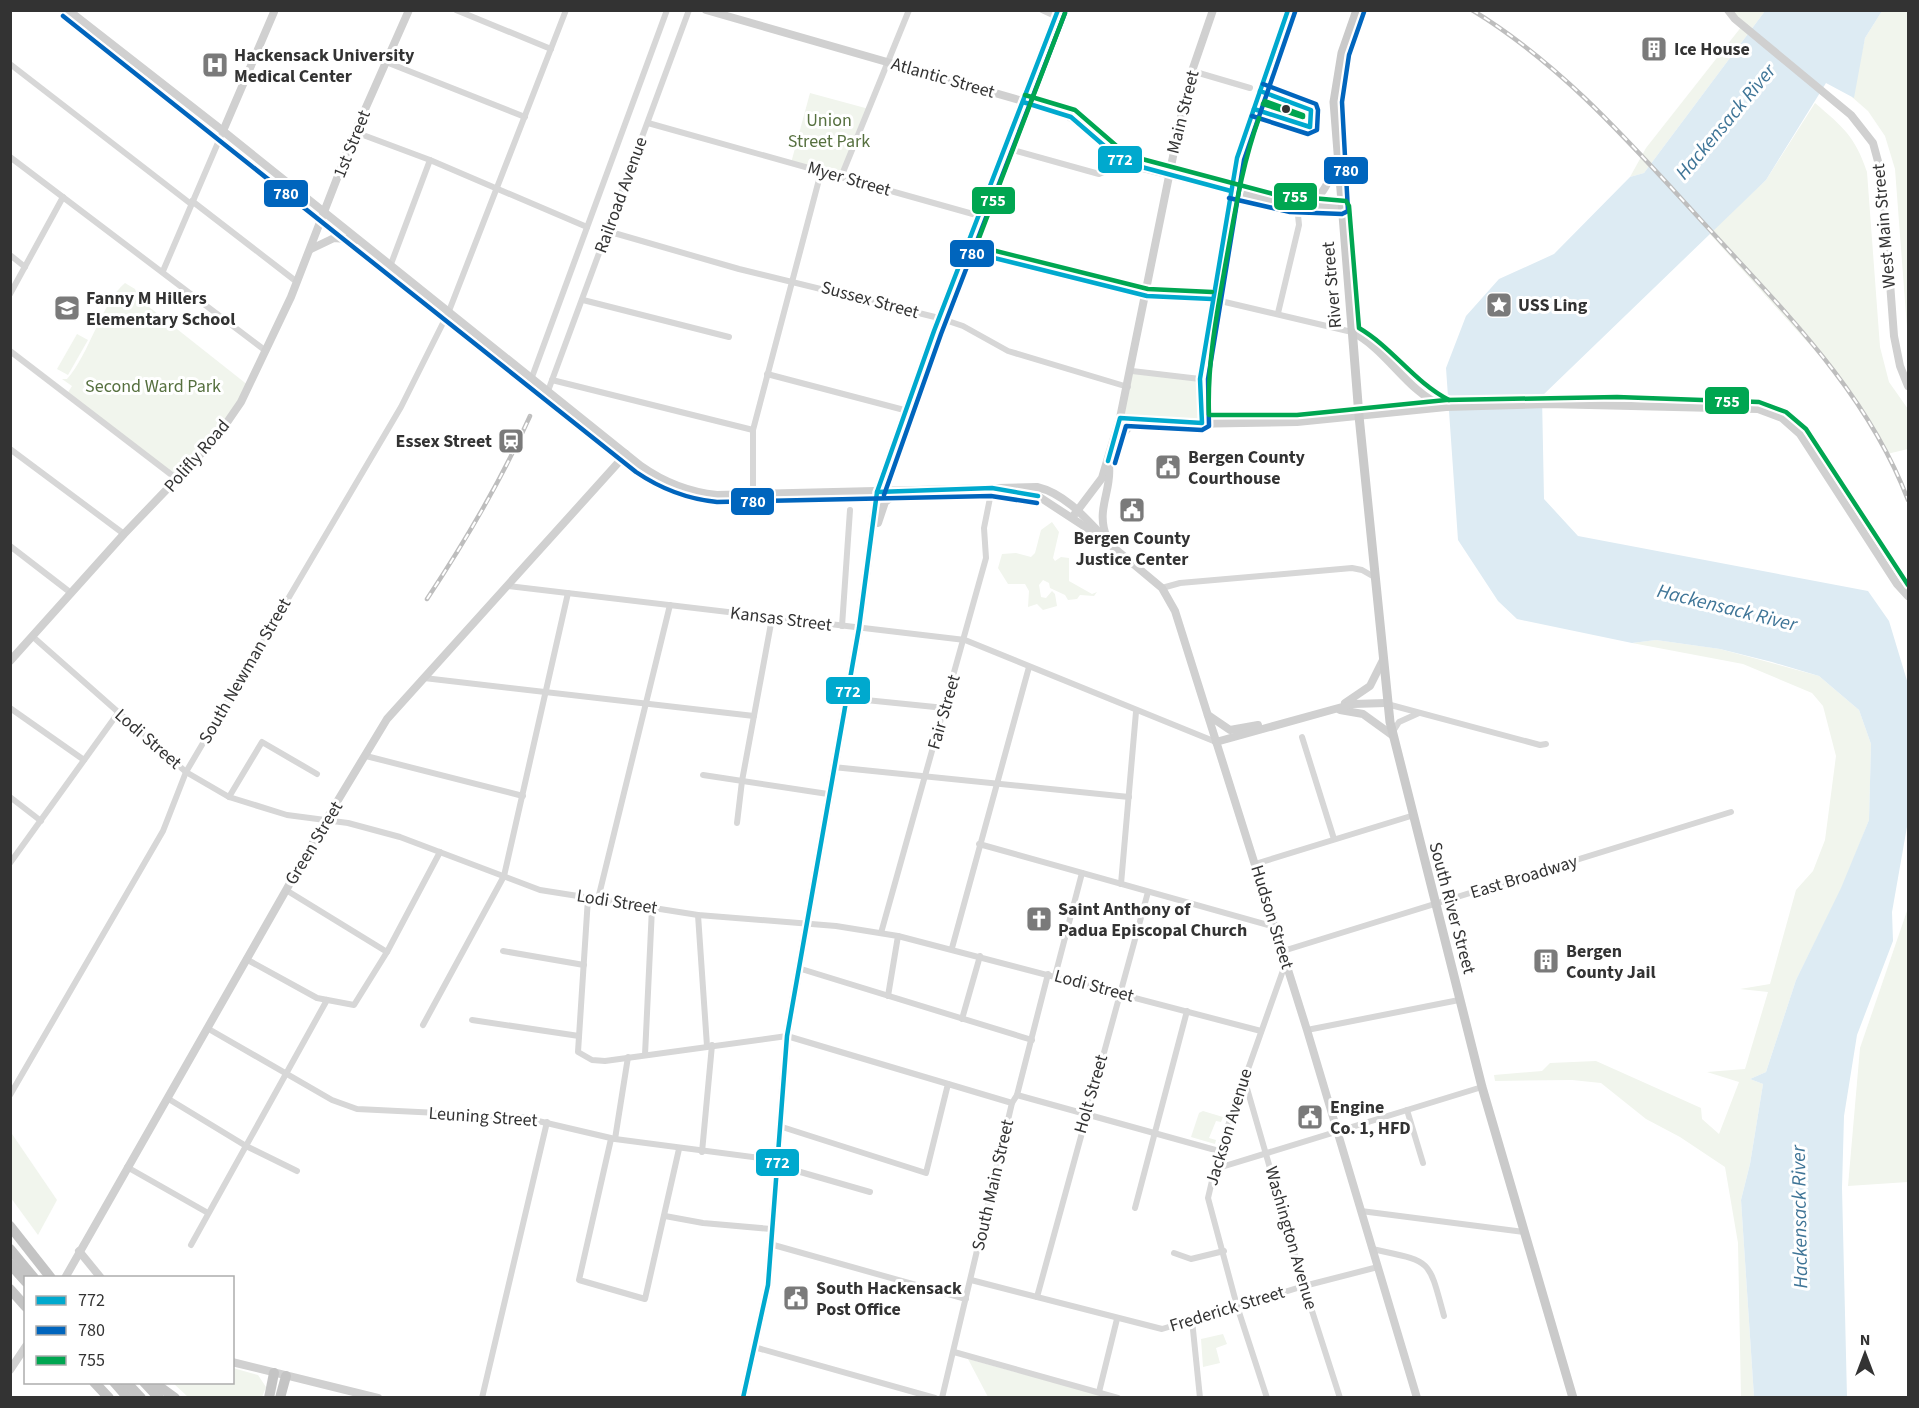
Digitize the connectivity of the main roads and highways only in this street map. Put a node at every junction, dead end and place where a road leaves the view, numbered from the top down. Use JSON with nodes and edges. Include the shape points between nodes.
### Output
{"nodes":[{"id":1,"x":68,"y":10,"type":"edge"},
{"id":2,"x":409,"y":10,"type":"edge"},
{"id":3,"x":706,"y":10,"type":"edge"},
{"id":4,"x":1213,"y":10,"type":"edge"},
{"id":5,"x":1357,"y":10,"type":"edge"},
{"id":6,"x":1728,"y":10,"type":"edge"},
{"id":7,"x":274,"y":12,"type":"edge"},
{"id":8,"x":1056,"y":13,"type":"edge"},
{"id":9,"x":1023,"y":102,"type":"junction"},
{"id":10,"x":223,"y":130,"type":"junction"},
{"id":11,"x":1338,"y":161,"type":"junction"},
{"id":12,"x":1168,"y":174,"type":"junction"},
{"id":13,"x":1301,"y":205,"type":"junction"},
{"id":14,"x":1342,"y":207,"type":"junction"},
{"id":15,"x":325,"y":212,"type":"junction"},
{"id":16,"x":360,"y":240,"type":"junction"},
{"id":17,"x":310,"y":249,"type":"junction"},
{"id":18,"x":1352,"y":332,"type":"junction"},
{"id":19,"x":1414,"y":386,"type":"junction"},
{"id":20,"x":1908,"y":386,"type":"edge"},
{"id":21,"x":1446,"y":407,"type":"junction"},
{"id":22,"x":1407,"y":410,"type":"junction"},
{"id":23,"x":1359,"y":416,"type":"junction"},
{"id":24,"x":1120,"y":418,"type":"junction"},
{"id":25,"x":1142,"y":420,"type":"junction"},
{"id":26,"x":1112,"y":446,"type":"junction"},
{"id":27,"x":626,"y":454,"type":"junction"},
{"id":28,"x":1108,"y":461,"type":"junction"},
{"id":29,"x":992,"y":488,"type":"junction"},
{"id":30,"x":877,"y":492,"type":"junction"},
{"id":31,"x":900,"y":492,"type":"junction"},
{"id":32,"x":1075,"y":515,"type":"junction"},
{"id":33,"x":872,"y":534,"type":"junction"},
{"id":34,"x":1110,"y":544,"type":"junction"},
{"id":35,"x":1908,"y":596,"type":"edge"},
{"id":36,"x":1383,"y":660,"type":"junction"},
{"id":37,"x":10,"y":661,"type":"edge"},
{"id":38,"x":1386,"y":703,"type":"junction"},
{"id":39,"x":1331,"y":710,"type":"junction"},
{"id":40,"x":1207,"y":714,"type":"junction"},
{"id":41,"x":1274,"y":725,"type":"junction"},
{"id":42,"x":1392,"y":734,"type":"junction"},
{"id":43,"x":1216,"y":742,"type":"junction"},
{"id":44,"x":10,"y":1226,"type":"edge"},
{"id":45,"x":79,"y":1251,"type":"junction"},
{"id":46,"x":12,"y":1256,"type":"edge"},
{"id":47,"x":32,"y":1276,"type":"edge"},
{"id":48,"x":49,"y":1276,"type":"edge"},
{"id":49,"x":65,"y":1276,"type":"edge"},
{"id":50,"x":99,"y":1276,"type":"edge"},
{"id":51,"x":24,"y":1278,"type":"edge"},
{"id":52,"x":10,"y":1289,"type":"edge"},
{"id":53,"x":24,"y":1305,"type":"edge"},
{"id":54,"x":24,"y":1349,"type":"edge"},
{"id":55,"x":234,"y":1363,"type":"edge"},
{"id":56,"x":10,"y":1370,"type":"edge"},
{"id":57,"x":274,"y":1373,"type":"junction"},
{"id":58,"x":286,"y":1376,"type":"junction"},
{"id":59,"x":95,"y":1384,"type":"edge"},
{"id":60,"x":115,"y":1384,"type":"edge"},
{"id":61,"x":127,"y":1384,"type":"edge"},
{"id":62,"x":145,"y":1384,"type":"edge"},
{"id":63,"x":154,"y":1384,"type":"edge"},
{"id":64,"x":109,"y":1398,"type":"edge"},
{"id":65,"x":128,"y":1398,"type":"edge"},
{"id":66,"x":141,"y":1398,"type":"edge"},
{"id":67,"x":159,"y":1398,"type":"edge"},
{"id":68,"x":175,"y":1398,"type":"edge"},
{"id":69,"x":269,"y":1398,"type":"edge"},
{"id":70,"x":280,"y":1398,"type":"edge"},
{"id":71,"x":378,"y":1398,"type":"edge"},
{"id":72,"x":743,"y":1398,"type":"edge"},
{"id":73,"x":1417,"y":1398,"type":"edge"},
{"id":74,"x":1573,"y":1398,"type":"edge"}],
"edges":[{"from":1,"to":10,"type":"main road"},
{"from":2,"to":15,"type":"main road","name":"1st Street","via":[[355,132]]},
{"from":3,"to":9,"type":"main road","name":"Atlantic Street"},
{"from":4,"to":12,"type":"main road","name":"Main Street","via":[[1192,71]]},
{"from":5,"to":11,"type":"main road","name":"River Street","via":[[1342,53],[1336,86]]},
{"from":6,"to":20,"type":"main road","name":"West Main Street","via":[[1860,123],[1877,153],[1893,336]]},
{"from":7,"to":10,"type":"main road"},
{"from":8,"to":9,"type":"main road"},
{"from":9,"to":12,"type":"main road","name":"Atlantic Street","via":[[1071,117],[1123,162]]},
{"from":9,"to":30,"type":"main road"},
{"from":10,"to":15,"type":"main road"},
{"from":11,"to":13,"type":"main road","via":[[1316,200]]},
{"from":11,"to":14,"type":"main road","name":"River Street"},
{"from":12,"to":13,"type":"main road","name":"Atlantic Street"},
{"from":12,"to":24,"type":"main road","name":"Main Street"},
{"from":13,"to":14,"type":"main road","name":"Atlantic Street"},
{"from":14,"to":18,"type":"main road","name":"River Street"},
{"from":15,"to":16,"type":"main road"},
{"from":15,"to":17,"type":"main road","name":"Polifly Road"},
{"from":16,"to":17,"type":"main road","via":[[334,238]]},
{"from":16,"to":27,"type":"main road"},
{"from":17,"to":37,"type":"main road","name":"Polifly Road","via":[[266,351],[230,420]]},
{"from":18,"to":19,"type":"main road","via":[[1376,346]]},
{"from":18,"to":23,"type":"main road","name":"River Street"},
{"from":19,"to":21,"type":"main road"},
{"from":19,"to":22,"type":"main road","via":[[1416,399]]},
{"from":21,"to":22,"type":"main road"},
{"from":21,"to":35,"type":"main road","via":[[1547,404],[1758,408],[1782,418],[1813,450]]},
{"from":22,"to":23,"type":"main road"},
{"from":23,"to":25,"type":"main road","via":[[1298,422]]},
{"from":23,"to":36,"type":"main road","name":"South River Street"},
{"from":24,"to":25,"type":"main road"},
{"from":24,"to":26,"type":"main road","name":"Main Street"},
{"from":25,"to":26,"type":"main road","via":[[1130,426]]},
{"from":26,"to":28,"type":"main road","name":"Main Street"},
{"from":27,"to":30,"type":"main road","via":[[652,474],[681,488],[717,495]]},
{"from":27,"to":45,"type":"main road","name":"Green Street","via":[[387,719]]},
{"from":28,"to":32,"type":"main road","name":"Main Street","via":[[1094,490]]},
{"from":28,"to":34,"type":"main road","name":"Main Street","via":[[1110,472],[1102,526]]},
{"from":29,"to":31,"type":"main road"},
{"from":29,"to":32,"type":"main road","name":"Hudson Street","via":[[1038,496]]},
{"from":29,"to":32,"type":"main road","via":[[1048,489],[1069,504]]},
{"from":30,"to":31,"type":"main road"},
{"from":30,"to":33,"type":"main road"},
{"from":31,"to":33,"type":"main road","via":[[885,502]]},
{"from":32,"to":34,"type":"main road","name":"Hudson Street"},
{"from":33,"to":72,"type":"main road","via":[[787,1036],[768,1285]]},
{"from":34,"to":40,"type":"main road","name":"Hudson Street","via":[[1162,588],[1175,611]]},
{"from":36,"to":38,"type":"main road","name":"South River Street"},
{"from":36,"to":39,"type":"main road","via":[[1371,686]]},
{"from":38,"to":39,"type":"main road","via":[[1353,704]]},
{"from":38,"to":42,"type":"main road","name":"South River Street"},
{"from":39,"to":41,"type":"main road"},
{"from":39,"to":42,"type":"main road","via":[[1363,714]]},
{"from":40,"to":41,"type":"main road","via":[[1230,730]]},
{"from":40,"to":43,"type":"main road","name":"Hudson Street"},
{"from":41,"to":43,"type":"main road"},
{"from":42,"to":74,"type":"main road","name":"South River Street","via":[[1482,1087]]},
{"from":43,"to":73,"type":"main road","name":"Hudson Street"},
{"from":44,"to":48,"type":"highway"},
{"from":45,"to":49,"type":"main road","name":"Green Street"},
{"from":45,"to":50,"type":"main road"},
{"from":46,"to":47,"type":"highway"},
{"from":46,"to":51,"type":"highway"},
{"from":52,"to":53,"type":"highway"},
{"from":54,"to":56,"type":"main road"},
{"from":55,"to":57,"type":"main road"},
{"from":57,"to":58,"type":"main road"},
{"from":57,"to":69,"type":"highway"},
{"from":58,"to":70,"type":"highway"},
{"from":58,"to":71,"type":"main road"},
{"from":59,"to":64,"type":"highway"},
{"from":60,"to":65,"type":"highway"},
{"from":61,"to":66,"type":"highway"},
{"from":62,"to":67,"type":"highway"},
{"from":63,"to":68,"type":"highway"}]}
